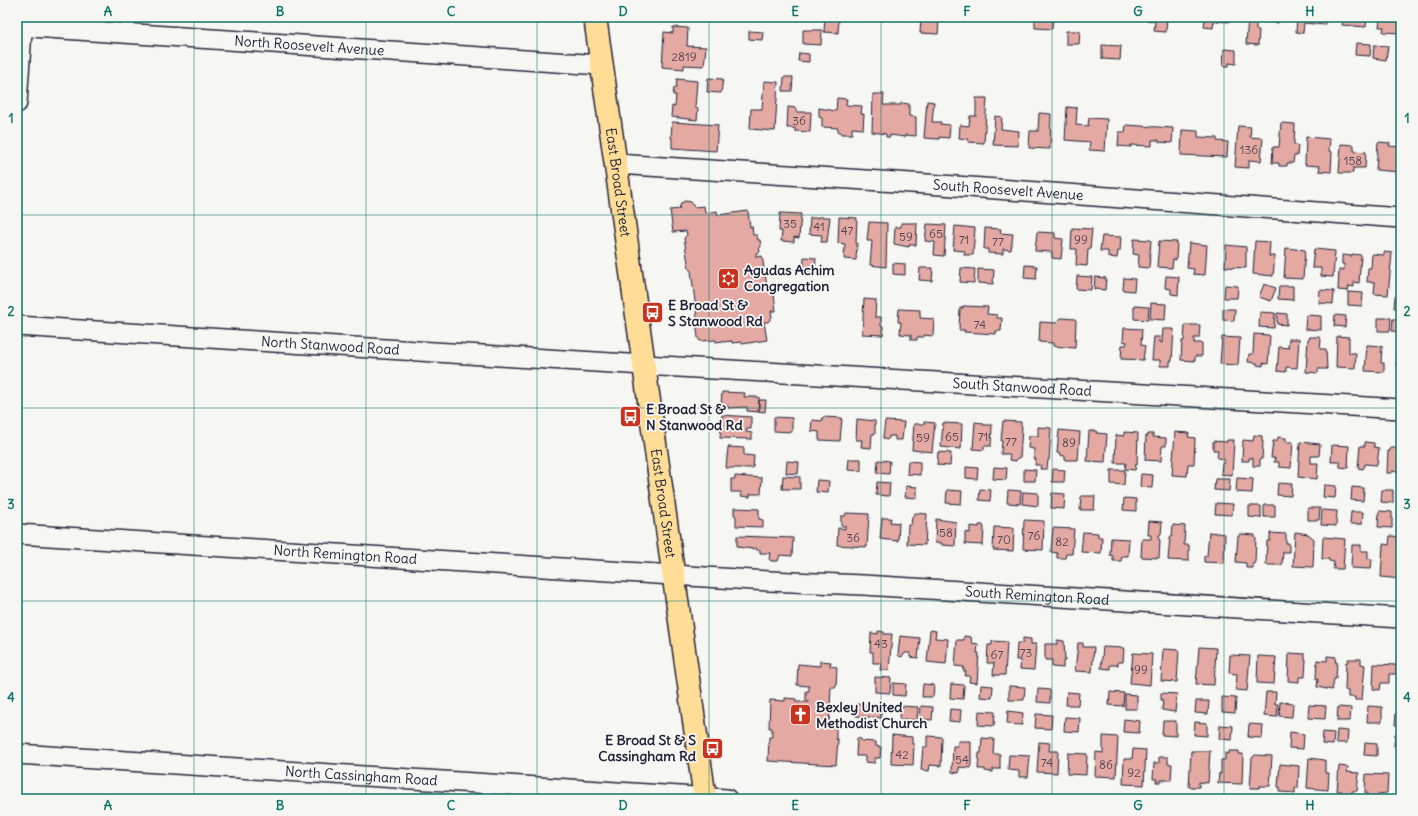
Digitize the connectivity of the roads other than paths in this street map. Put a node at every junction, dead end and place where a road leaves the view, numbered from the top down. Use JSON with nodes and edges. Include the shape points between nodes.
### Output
{"nodes":[{"id":1,"x":595,"y":17,"type":"edge"},
{"id":2,"x":21,"y":23,"type":"edge"},
{"id":3,"x":601,"y":65,"type":"junction"},
{"id":4,"x":17,"y":103,"type":"edge"},
{"id":5,"x":616,"y":164,"type":"junction"},
{"id":6,"x":1401,"y":218,"type":"edge"},
{"id":7,"x":17,"y":326,"type":"edge"},
{"id":8,"x":644,"y":365,"type":"junction"},
{"id":9,"x":1401,"y":409,"type":"edge"},
{"id":10,"x":17,"y":534,"type":"edge"},
{"id":11,"x":673,"y":574,"type":"junction"},
{"id":12,"x":1401,"y":618,"type":"edge"},
{"id":13,"x":17,"y":754,"type":"edge"},
{"id":14,"x":705,"y":798,"type":"edge"},
{"id":15,"x":727,"y":799,"type":"edge"}],
"edges":[{"from":1,"to":3,"type":"main road","name":"East Broad Street"},
{"from":2,"to":3,"type":"street","name":"North Roosevelt Avenue"},
{"from":2,"to":4,"type":"street"},
{"from":3,"to":5,"type":"main road","name":"East Broad Street"},
{"from":5,"to":6,"type":"street","name":"South Roosevelt Avenue"},
{"from":5,"to":8,"type":"main road","name":"East Broad Street"},
{"from":7,"to":8,"type":"street","name":"North Stanwood Road"},
{"from":8,"to":9,"type":"street","name":"South Stanwood Road"},
{"from":8,"to":11,"type":"main road","name":"East Broad Street"},
{"from":10,"to":11,"type":"street","name":"North Remington Road"},
{"from":11,"to":12,"type":"street","name":"South Remington Road"},
{"from":11,"to":14,"type":"main road","name":"East Broad Street"},
{"from":13,"to":14,"type":"street","name":"North Cassingham Road"},
{"from":14,"to":15,"type":"street","name":"North Cassingham Road"}]}
